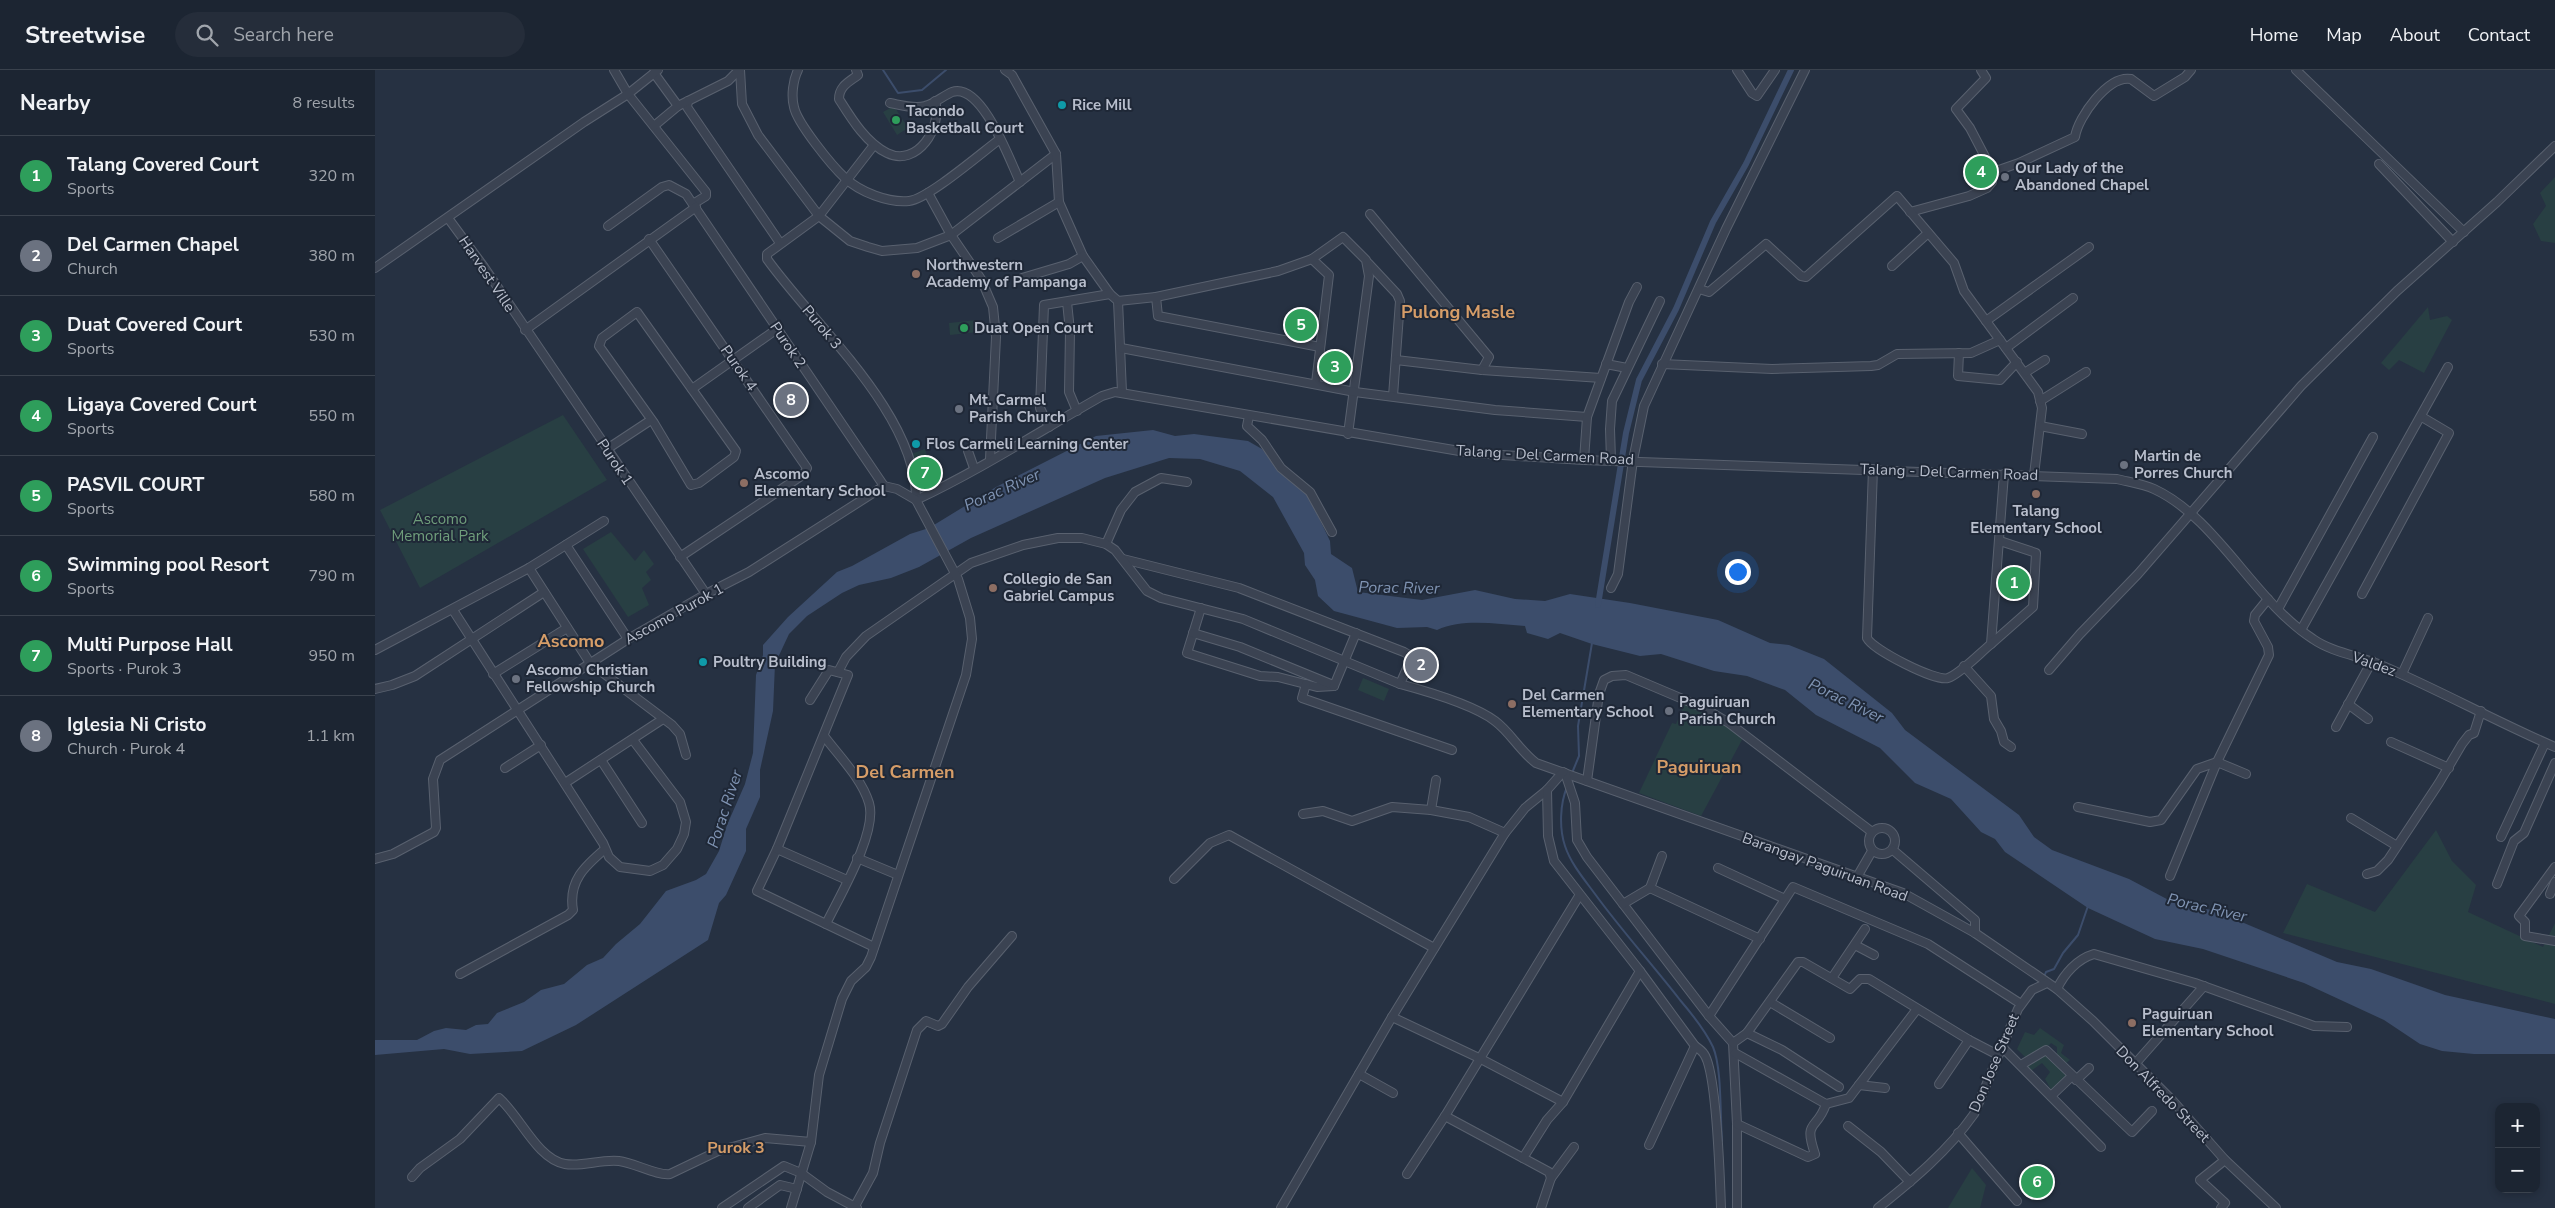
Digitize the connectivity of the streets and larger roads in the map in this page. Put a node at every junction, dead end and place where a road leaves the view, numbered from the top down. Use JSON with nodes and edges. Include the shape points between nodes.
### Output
{"nodes":[{"id":1,"x":614,"y":70,"type":"edge"},
{"id":2,"x":740,"y":70,"type":"edge"},
{"id":3,"x":798,"y":70,"type":"edge"},
{"id":4,"x":856,"y":70,"type":"edge"},
{"id":5,"x":1005,"y":70,"type":"edge"},
{"id":6,"x":1737,"y":70,"type":"edge"},
{"id":7,"x":1775,"y":70,"type":"edge"},
{"id":8,"x":1805,"y":70,"type":"edge"},
{"id":9,"x":1981,"y":70,"type":"edge"},
{"id":10,"x":2191,"y":70,"type":"edge"},
{"id":11,"x":2296,"y":70,"type":"edge"},
{"id":12,"x":656,"y":71,"type":"edge"},
{"id":13,"x":628,"y":94,"type":"junction"},
{"id":14,"x":688,"y":101,"type":"junction"},
{"id":15,"x":935,"y":101,"type":"junction"},
{"id":16,"x":891,"y":103,"type":"dead end"},
{"id":17,"x":678,"y":106,"type":"junction"},
{"id":18,"x":654,"y":126,"type":"junction"},
{"id":19,"x":1000,"y":139,"type":"junction"},
{"id":20,"x":874,"y":145,"type":"junction"},
{"id":21,"x":2555,"y":146,"type":"edge"},
{"id":22,"x":1056,"y":154,"type":"junction"},
{"id":23,"x":2379,"y":164,"type":"dead end"},
{"id":24,"x":1993,"y":172,"type":"junction"},
{"id":25,"x":846,"y":179,"type":"junction"},
{"id":26,"x":1020,"y":182,"type":"junction"},
{"id":27,"x":928,"y":193,"type":"junction"},
{"id":28,"x":1059,"y":202,"type":"junction"},
{"id":29,"x":694,"y":205,"type":"junction"},
{"id":30,"x":1910,"y":212,"type":"junction"},
{"id":31,"x":1371,"y":214,"type":"dead end"},
{"id":32,"x":819,"y":216,"type":"junction"},
{"id":33,"x":448,"y":218,"type":"junction"},
{"id":34,"x":608,"y":226,"type":"dead end"},
{"id":35,"x":2464,"y":232,"type":"junction"},
{"id":36,"x":1928,"y":233,"type":"junction"},
{"id":37,"x":951,"y":234,"type":"junction"},
{"id":38,"x":998,"y":238,"type":"dead end"},
{"id":39,"x":649,"y":239,"type":"junction"},
{"id":40,"x":2453,"y":242,"type":"junction"},
{"id":41,"x":780,"y":243,"type":"junction"},
{"id":42,"x":2089,"y":247,"type":"dead end"},
{"id":43,"x":1083,"y":256,"type":"junction"},
{"id":44,"x":1312,"y":259,"type":"junction"},
{"id":45,"x":1366,"y":260,"type":"junction"},
{"id":46,"x":1892,"y":266,"type":"dead end"},
{"id":47,"x":375,"y":268,"type":"edge"},
{"id":48,"x":1022,"y":278,"type":"dead end"},
{"id":49,"x":1637,"y":287,"type":"dead end"},
{"id":50,"x":1699,"y":289,"type":"junction"},
{"id":51,"x":1110,"y":294,"type":"junction"},
{"id":52,"x":1157,"y":297,"type":"junction"},
{"id":53,"x":2073,"y":298,"type":"dead end"},
{"id":54,"x":1118,"y":301,"type":"junction"},
{"id":55,"x":1660,"y":301,"type":"dead end"},
{"id":56,"x":1067,"y":302,"type":"junction"},
{"id":57,"x":1986,"y":321,"type":"junction"},
{"id":58,"x":777,"y":329,"type":"junction"},
{"id":59,"x":525,"y":330,"type":"junction"},
{"id":60,"x":2001,"y":340,"type":"junction"},
{"id":61,"x":1320,"y":347,"type":"junction"},
{"id":62,"x":1121,"y":348,"type":"junction"},
{"id":63,"x":2006,"y":348,"type":"junction"},
{"id":64,"x":1959,"y":353,"type":"junction"},
{"id":65,"x":733,"y":359,"type":"junction"},
{"id":66,"x":1396,"y":360,"type":"junction"},
{"id":67,"x":2045,"y":360,"type":"dead end"},
{"id":68,"x":2017,"y":362,"type":"junction"},
{"id":69,"x":1606,"y":364,"type":"junction"},
{"id":70,"x":1662,"y":364,"type":"junction"},
{"id":71,"x":2448,"y":367,"type":"dead end"},
{"id":72,"x":1627,"y":368,"type":"junction"},
{"id":73,"x":1482,"y":370,"type":"junction"},
{"id":74,"x":2025,"y":372,"type":"junction"},
{"id":75,"x":2086,"y":372,"type":"dead end"},
{"id":76,"x":1601,"y":378,"type":"junction"},
{"id":77,"x":1316,"y":383,"type":"junction"},
{"id":78,"x":692,"y":389,"type":"junction"},
{"id":79,"x":1122,"y":392,"type":"junction"},
{"id":80,"x":1355,"y":392,"type":"junction"},
{"id":81,"x":1393,"y":396,"type":"junction"},
{"id":82,"x":2040,"y":401,"type":"junction"},
{"id":83,"x":1077,"y":411,"type":"junction"},
{"id":84,"x":1249,"y":416,"type":"junction"},
{"id":85,"x":1587,"y":417,"type":"junction"},
{"id":86,"x":2422,"y":417,"type":"junction"},
{"id":87,"x":651,"y":420,"type":"junction"},
{"id":88,"x":2040,"y":426,"type":"junction"},
{"id":89,"x":1049,"y":427,"type":"junction"},
{"id":90,"x":1348,"y":434,"type":"junction"},
{"id":91,"x":2082,"y":434,"type":"dead end"},
{"id":92,"x":2373,"y":437,"type":"dead end"},
{"id":93,"x":607,"y":450,"type":"junction"},
{"id":94,"x":968,"y":451,"type":"dead end"},
{"id":95,"x":990,"y":459,"type":"junction"},
{"id":96,"x":1584,"y":460,"type":"junction"},
{"id":97,"x":1614,"y":460,"type":"junction"},
{"id":98,"x":1631,"y":460,"type":"junction"},
{"id":99,"x":974,"y":468,"type":"junction"},
{"id":100,"x":1873,"y":469,"type":"junction"},
{"id":101,"x":2004,"y":474,"type":"junction"},
{"id":102,"x":2034,"y":475,"type":"junction"},
{"id":103,"x":1187,"y":482,"type":"dead end"},
{"id":104,"x":883,"y":486,"type":"junction"},
{"id":105,"x":916,"y":500,"type":"junction"},
{"id":106,"x":2191,"y":514,"type":"junction"},
{"id":107,"x":604,"y":521,"type":"dead end"},
{"id":108,"x":1333,"y":532,"type":"dead end"},
{"id":109,"x":2000,"y":541,"type":"junction"},
{"id":110,"x":566,"y":544,"type":"junction"},
{"id":111,"x":1106,"y":544,"type":"junction"},
{"id":112,"x":2220,"y":545,"type":"joint"},
{"id":113,"x":680,"y":557,"type":"junction"},
{"id":114,"x":1123,"y":559,"type":"junction"},
{"id":115,"x":529,"y":568,"type":"junction"},
{"id":116,"x":956,"y":574,"type":"junction"},
{"id":117,"x":1611,"y":588,"type":"dead end"},
{"id":118,"x":544,"y":592,"type":"junction"},
{"id":119,"x":706,"y":594,"type":"junction"},
{"id":120,"x":2363,"y":594,"type":"dead end"},
{"id":121,"x":2268,"y":599,"type":"junction"},
{"id":122,"x":1201,"y":608,"type":"junction"},
{"id":123,"x":2278,"y":609,"type":"junction"},
{"id":124,"x":453,"y":610,"type":"junction"},
{"id":125,"x":2428,"y":618,"type":"dead end"},
{"id":126,"x":567,"y":628,"type":"junction"},
{"id":127,"x":2301,"y":630,"type":"junction"},
{"id":128,"x":1193,"y":633,"type":"junction"},
{"id":129,"x":1356,"y":633,"type":"junction"},
{"id":130,"x":628,"y":639,"type":"junction"},
{"id":131,"x":471,"y":641,"type":"junction"},
{"id":132,"x":1991,"y":644,"type":"junction"},
{"id":133,"x":375,"y":650,"type":"edge"},
{"id":134,"x":1345,"y":661,"type":"junction"},
{"id":135,"x":2372,"y":661,"type":"junction"},
{"id":136,"x":590,"y":663,"type":"junction"},
{"id":137,"x":1964,"y":666,"type":"junction"},
{"id":138,"x":2049,"y":670,"type":"dead end"},
{"id":139,"x":838,"y":672,"type":"junction"},
{"id":140,"x":493,"y":674,"type":"junction"},
{"id":141,"x":2402,"y":674,"type":"junction"},
{"id":142,"x":1306,"y":684,"type":"junction"},
{"id":143,"x":1400,"y":684,"type":"junction"},
{"id":144,"x":1334,"y":686,"type":"junction"},
{"id":145,"x":375,"y":689,"type":"edge"},
{"id":146,"x":810,"y":700,"type":"dead end"},
{"id":147,"x":2348,"y":704,"type":"junction"},
{"id":148,"x":518,"y":709,"type":"junction"},
{"id":149,"x":2481,"y":711,"type":"junction"},
{"id":150,"x":663,"y":719,"type":"junction"},
{"id":151,"x":2368,"y":719,"type":"dead end"},
{"id":152,"x":2336,"y":727,"type":"dead end"},
{"id":153,"x":824,"y":736,"type":"junction"},
{"id":154,"x":633,"y":740,"type":"junction"},
{"id":155,"x":2391,"y":742,"type":"dead end"},
{"id":156,"x":2545,"y":742,"type":"junction"},
{"id":157,"x":541,"y":745,"type":"junction"},
{"id":158,"x":2011,"y":747,"type":"dead end"},
{"id":159,"x":2555,"y":747,"type":"edge"},
{"id":160,"x":1452,"y":750,"type":"dead end"},
{"id":161,"x":686,"y":754,"type":"dead end"},
{"id":162,"x":601,"y":760,"type":"junction"},
{"id":163,"x":2217,"y":762,"type":"junction"},
{"id":164,"x":2555,"y":763,"type":"edge"},
{"id":165,"x":505,"y":768,"type":"dead end"},
{"id":166,"x":2449,"y":768,"type":"junction"},
{"id":167,"x":2246,"y":774,"type":"dead end"},
{"id":168,"x":1566,"y":777,"type":"junction"},
{"id":169,"x":1436,"y":780,"type":"dead end"},
{"id":170,"x":1587,"y":781,"type":"junction"},
{"id":171,"x":565,"y":783,"type":"junction"},
{"id":172,"x":1547,"y":790,"type":"junction"},
{"id":173,"x":2078,"y":807,"type":"dead end"},
{"id":174,"x":1431,"y":810,"type":"junction"},
{"id":175,"x":1303,"y":814,"type":"dead end"},
{"id":176,"x":2351,"y":818,"type":"dead end"},
{"id":177,"x":642,"y":823,"type":"dead end"},
{"id":178,"x":1872,"y":832,"type":"junction"},
{"id":179,"x":1505,"y":833,"type":"junction"},
{"id":180,"x":2501,"y":837,"type":"dead end"},
{"id":181,"x":2397,"y":846,"type":"junction"},
{"id":182,"x":605,"y":849,"type":"junction"},
{"id":183,"x":777,"y":849,"type":"junction"},
{"id":184,"x":1893,"y":850,"type":"junction"},
{"id":185,"x":1872,"y":851,"type":"junction"},
{"id":186,"x":1662,"y":856,"type":"dead end"},
{"id":187,"x":857,"y":858,"type":"junction"},
{"id":188,"x":375,"y":859,"type":"edge"},
{"id":189,"x":2555,"y":867,"type":"edge"},
{"id":190,"x":1718,"y":868,"type":"dead end"},
{"id":191,"x":2367,"y":874,"type":"dead end"},
{"id":192,"x":898,"y":875,"type":"junction"},
{"id":193,"x":2169,"y":876,"type":"dead end"},
{"id":194,"x":1857,"y":877,"type":"junction"},
{"id":195,"x":1174,"y":879,"type":"dead end"},
{"id":196,"x":847,"y":880,"type":"junction"},
{"id":197,"x":2555,"y":882,"type":"edge"},
{"id":198,"x":2497,"y":884,"type":"dead end"},
{"id":199,"x":1650,"y":888,"type":"junction"},
{"id":200,"x":2550,"y":894,"type":"dead end"},
{"id":201,"x":1579,"y":896,"type":"junction"},
{"id":202,"x":1785,"y":899,"type":"junction"},
{"id":203,"x":1623,"y":904,"type":"junction"},
{"id":204,"x":825,"y":924,"type":"junction"},
{"id":205,"x":1865,"y":929,"type":"dead end"},
{"id":206,"x":1975,"y":933,"type":"junction"},
{"id":207,"x":1012,"y":936,"type":"dead end"},
{"id":208,"x":1760,"y":939,"type":"junction"},
{"id":209,"x":2555,"y":941,"type":"edge"},
{"id":210,"x":1855,"y":945,"type":"junction"},
{"id":211,"x":874,"y":947,"type":"junction"},
{"id":212,"x":1434,"y":948,"type":"junction"},
{"id":213,"x":1874,"y":955,"type":"dead end"},
{"id":214,"x":1640,"y":971,"type":"junction"},
{"id":215,"x":460,"y":974,"type":"dead end"},
{"id":216,"x":1832,"y":978,"type":"junction"},
{"id":217,"x":2047,"y":983,"type":"junction"},
{"id":218,"x":2204,"y":986,"type":"junction"},
{"id":219,"x":2057,"y":989,"type":"junction"},
{"id":220,"x":1770,"y":1002,"type":"junction"},
{"id":221,"x":2021,"y":1004,"type":"junction"},
{"id":222,"x":1917,"y":1009,"type":"junction"},
{"id":223,"x":1709,"y":1016,"type":"junction"},
{"id":224,"x":1392,"y":1017,"type":"junction"},
{"id":225,"x":2347,"y":1026,"type":"dead end"},
{"id":226,"x":1747,"y":1033,"type":"junction"},
{"id":227,"x":1830,"y":1038,"type":"dead end"},
{"id":228,"x":1969,"y":1040,"type":"junction"},
{"id":229,"x":1733,"y":1043,"type":"junction"},
{"id":230,"x":1695,"y":1046,"type":"junction"},
{"id":231,"x":2001,"y":1046,"type":"junction"},
{"id":232,"x":1735,"y":1054,"type":"junction"},
{"id":233,"x":1998,"y":1055,"type":"junction"},
{"id":234,"x":1479,"y":1058,"type":"junction"},
{"id":235,"x":2135,"y":1064,"type":"junction"},
{"id":236,"x":2021,"y":1065,"type":"junction"},
{"id":237,"x":2089,"y":1068,"type":"dead end"},
{"id":238,"x":1359,"y":1074,"type":"junction"},
{"id":239,"x":2074,"y":1078,"type":"junction"},
{"id":240,"x":1939,"y":1084,"type":"dead end"},
{"id":241,"x":1859,"y":1085,"type":"junction"},
{"id":242,"x":1839,"y":1087,"type":"dead end"},
{"id":243,"x":1885,"y":1088,"type":"dead end"},
{"id":244,"x":1393,"y":1094,"type":"dead end"},
{"id":245,"x":2051,"y":1096,"type":"junction"},
{"id":246,"x":1563,"y":1102,"type":"junction"},
{"id":247,"x":1826,"y":1104,"type":"junction"},
{"id":248,"x":2152,"y":1111,"type":"dead end"},
{"id":249,"x":1445,"y":1116,"type":"junction"},
{"id":250,"x":1737,"y":1124,"type":"junction"},
{"id":251,"x":1848,"y":1126,"type":"dead end"},
{"id":252,"x":1958,"y":1133,"type":"junction"},
{"id":253,"x":811,"y":1142,"type":"junction"},
{"id":254,"x":1649,"y":1145,"type":"dead end"},
{"id":255,"x":1573,"y":1147,"type":"dead end"},
{"id":256,"x":2101,"y":1147,"type":"dead end"},
{"id":257,"x":1523,"y":1158,"type":"junction"},
{"id":258,"x":2225,"y":1160,"type":"junction"},
{"id":259,"x":801,"y":1173,"type":"junction"},
{"id":260,"x":1407,"y":1174,"type":"dead end"},
{"id":261,"x":412,"y":1177,"type":"dead end"},
{"id":262,"x":1551,"y":1178,"type":"junction"},
{"id":263,"x":1910,"y":1182,"type":"junction"},
{"id":264,"x":797,"y":1190,"type":"junction"},
{"id":265,"x":2017,"y":1201,"type":"dead end"},
{"id":266,"x":856,"y":1207,"type":"edge"},
{"id":267,"x":722,"y":1208,"type":"edge"},
{"id":268,"x":748,"y":1208,"type":"edge"},
{"id":269,"x":791,"y":1208,"type":"edge"},
{"id":270,"x":1281,"y":1208,"type":"edge"},
{"id":271,"x":1541,"y":1208,"type":"edge"},
{"id":272,"x":1721,"y":1208,"type":"edge"},
{"id":273,"x":1737,"y":1208,"type":"edge"},
{"id":274,"x":1878,"y":1208,"type":"edge"},
{"id":275,"x":2221,"y":1208,"type":"edge"},
{"id":276,"x":2276,"y":1208,"type":"edge"}],
"edges":[{"from":1,"to":13,"type":"street"},
{"from":2,"to":14,"type":"street","via":[[728,81]]},
{"from":2,"to":32,"type":"street","via":[[742,104],[758,135]]},
{"from":3,"to":25,"type":"street","via":[[793,96],[798,118]]},
{"from":4,"to":20,"type":"street","via":[[859,75],[842,87],[839,99]]},
{"from":5,"to":22,"type":"street","via":[[1012,75]]},
{"from":6,"to":7,"type":"street","via":[[1757,96]]},
{"from":8,"to":50,"type":"street","via":[[1725,229]]},
{"from":9,"to":24,"type":"street","via":[[1986,78],[1956,109]]},
{"from":10,"to":24,"type":"street","via":[[2154,96],[2131,79],[2116,81],[2087,110],[2075,137]]},
{"from":11,"to":35,"type":"street"},
{"from":12,"to":13,"type":"street"},
{"from":12,"to":17,"type":"street"},
{"from":13,"to":18,"type":"street"},
{"from":13,"to":33,"type":"street"},
{"from":14,"to":17,"type":"street"},
{"from":14,"to":41,"type":"street","via":[[687,107]]},
{"from":15,"to":16,"type":"street","via":[[925,106],[909,107]]},
{"from":15,"to":19,"type":"street","via":[[953,92],[966,93],[983,108]]},
{"from":15,"to":20,"type":"street","via":[[938,116],[931,137],[913,152],[897,157]]},
{"from":17,"to":18,"type":"street"},
{"from":18,"to":29,"type":"street","via":[[707,194]]},
{"from":19,"to":26,"type":"street"},
{"from":19,"to":27,"type":"street"},
{"from":20,"to":25,"type":"street","name":"Purok 3"},
{"from":21,"to":35,"type":"street"},
{"from":22,"to":26,"type":"street"},
{"from":22,"to":28,"type":"street"},
{"from":23,"to":40,"type":"street"},
{"from":24,"to":30,"type":"street","via":[[1992,182],[1983,191]]},
{"from":25,"to":27,"type":"street","via":[[886,199],[911,201]]},
{"from":25,"to":32,"type":"street","name":"Purok 3"},
{"from":26,"to":37,"type":"street"},
{"from":27,"to":37,"type":"street"},
{"from":28,"to":38,"type":"street"},
{"from":28,"to":43,"type":"street"},
{"from":29,"to":34,"type":"street","name":"Purok 2","via":[[669,185]]},
{"from":29,"to":39,"type":"street"},
{"from":29,"to":58,"type":"street","name":"Purok 2"},
{"from":30,"to":36,"type":"street"},
{"from":30,"to":50,"type":"street","via":[[1897,196],[1806,277],[1766,244],[1709,292]]},
{"from":31,"to":73,"type":"street","via":[[1489,357]]},
{"from":32,"to":37,"type":"street","via":[[850,241],[882,250],[917,248]]},
{"from":32,"to":41,"type":"street","name":"Purok 3"},
{"from":33,"to":47,"type":"street"},
{"from":33,"to":59,"type":"street","name":"Harvest Ville"},
{"from":35,"to":40,"type":"street"},
{"from":36,"to":46,"type":"street"},
{"from":36,"to":57,"type":"street","via":[[1954,263],[1964,291]]},
{"from":37,"to":95,"type":"street","via":[[981,279],[993,307],[996,338]]},
{"from":39,"to":59,"type":"street"},
{"from":39,"to":65,"type":"street","name":"Purok 4"},
{"from":40,"to":106,"type":"street","via":[[2397,291],[2301,386]]},
{"from":41,"to":105,"type":"street","name":"Purok 3","via":[[767,254],[767,259],[844,353],[883,407],[911,462]]},
{"from":42,"to":57,"type":"street"},
{"from":43,"to":48,"type":"street","via":[[1069,264]]},
{"from":43,"to":51,"type":"street"},
{"from":44,"to":45,"type":"street","via":[[1343,237]]},
{"from":44,"to":52,"type":"street","via":[[1278,271]]},
{"from":44,"to":61,"type":"street","via":[[1329,275]]},
{"from":45,"to":66,"type":"street","via":[[1400,301]]},
{"from":45,"to":80,"type":"street","via":[[1369,276]]},
{"from":49,"to":69,"type":"street"},
{"from":50,"to":70,"type":"street"},
{"from":51,"to":54,"type":"street"},
{"from":51,"to":56,"type":"street"},
{"from":52,"to":54,"type":"street"},
{"from":52,"to":61,"type":"street","via":[[1158,316]]},
{"from":53,"to":63,"type":"street"},
{"from":54,"to":62,"type":"street"},
{"from":55,"to":72,"type":"street"},
{"from":56,"to":83,"type":"street","via":[[1069,392]]},
{"from":56,"to":89,"type":"street","via":[[1044,305],[1040,408]]},
{"from":57,"to":60,"type":"street"},
{"from":58,"to":65,"type":"street"},
{"from":58,"to":104,"type":"street","name":"Purok 2"},
{"from":59,"to":93,"type":"street","name":"Purok 1"},
{"from":60,"to":63,"type":"street"},
{"from":60,"to":64,"type":"street","via":[[1971,353]]},
{"from":61,"to":77,"type":"street"},
{"from":62,"to":77,"type":"street"},
{"from":62,"to":79,"type":"street"},
{"from":63,"to":68,"type":"street"},
{"from":64,"to":68,"type":"street","via":[[1959,376],[2000,380]]},
{"from":64,"to":70,"type":"street","via":[[1897,354],[1871,366],[1772,369]]},
{"from":65,"to":78,"type":"street"},
{"from":65,"to":113,"type":"street","name":"Purok 4","via":[[807,465],[807,470]]},
{"from":66,"to":73,"type":"street"},
{"from":66,"to":81,"type":"street"},
{"from":67,"to":74,"type":"street"},
{"from":68,"to":74,"type":"street"},
{"from":69,"to":72,"type":"street"},
{"from":69,"to":76,"type":"street"},
{"from":70,"to":98,"type":"street","via":[[1644,406]]},
{"from":71,"to":86,"type":"street"},
{"from":72,"to":97,"type":"street","via":[[1612,401],[1610,429]]},
{"from":73,"to":76,"type":"street"},
{"from":74,"to":82,"type":"street"},
{"from":75,"to":82,"type":"street"},
{"from":76,"to":85,"type":"street"},
{"from":77,"to":80,"type":"street"},
{"from":78,"to":87,"type":"street","via":[[736,451],[734,457],[699,483],[691,485]]},
{"from":78,"to":87,"type":"street","via":[[637,312],[602,338],[599,346]]},
{"from":79,"to":83,"type":"street","name":"Talang - Del Carmen Road","via":[[1108,394]]},
{"from":79,"to":84,"type":"street","name":"Talang - Del Carmen Road"},
{"from":80,"to":81,"type":"street"},
{"from":80,"to":90,"type":"street"},
{"from":81,"to":85,"type":"street","via":[[1495,410]]},
{"from":82,"to":88,"type":"street"},
{"from":83,"to":89,"type":"street","name":"Talang - Del Carmen Road"},
{"from":84,"to":90,"type":"street","name":"Talang - Del Carmen Road"},
{"from":84,"to":108,"type":"street","via":[[1247,426],[1262,440],[1281,468],[1310,492]]},
{"from":85,"to":96,"type":"street"},
{"from":86,"to":120,"type":"street","via":[[2449,433]]},
{"from":86,"to":127,"type":"street"},
{"from":87,"to":93,"type":"street"},
{"from":88,"to":91,"type":"street"},
{"from":88,"to":102,"type":"street"},
{"from":89,"to":95,"type":"street","name":"Talang - Del Carmen Road"},
{"from":90,"to":96,"type":"street","name":"Talang - Del Carmen Road","via":[[1471,453]]},
{"from":92,"to":123,"type":"street"},
{"from":93,"to":113,"type":"street","name":"Purok 1"},
{"from":94,"to":99,"type":"street"},
{"from":95,"to":99,"type":"street","name":"Talang - Del Carmen Road"},
{"from":96,"to":97,"type":"street","name":"Talang - Del Carmen Road"},
{"from":97,"to":98,"type":"street","name":"Talang - Del Carmen Road"},
{"from":98,"to":100,"type":"street","name":"Talang - Del Carmen Road"},
{"from":98,"to":117,"type":"street","via":[[1618,574]]},
{"from":99,"to":105,"type":"street","name":"Talang - Del Carmen Road","via":[[939,491]]},
{"from":100,"to":101,"type":"street","name":"Talang - Del Carmen Road"},
{"from":100,"to":137,"type":"street","via":[[1867,638],[1888,655],[1940,679],[1950,678]]},
{"from":101,"to":102,"type":"street","name":"Talang - Del Carmen Road"},
{"from":101,"to":109,"type":"street"},
{"from":102,"to":106,"type":"street","name":"Talang - Del Carmen Road","via":[[2117,478],[2153,488]]},
{"from":103,"to":111,"type":"street","via":[[1161,478],[1135,492],[1121,510]]},
{"from":104,"to":105,"type":"street","via":[[897,489]]},
{"from":104,"to":119,"type":"street","name":"Ascomo Purok 1","via":[[749,572]]},
{"from":105,"to":116,"type":"street"},
{"from":106,"to":112,"type":"street","name":"Talang - Del Carmen Road"},
{"from":106,"to":138,"type":"street"},
{"from":107,"to":110,"type":"street"},
{"from":109,"to":132,"type":"street"},
{"from":109,"to":132,"type":"street","via":[[2037,553],[2033,607]]},
{"from":110,"to":115,"type":"street"},
{"from":110,"to":130,"type":"street"},
{"from":111,"to":114,"type":"street","name":"Barangay Paguiruan Road"},
{"from":111,"to":116,"type":"street","via":[[1082,538],[1032,543],[971,563]]},
{"from":112,"to":121,"type":"street","name":"Valdez"},
{"from":113,"to":119,"type":"street","name":"Purok 1"},
{"from":114,"to":122,"type":"street","name":"Barangay Paguiruan Road","via":[[1147,591]]},
{"from":114,"to":129,"type":"street","via":[[1239,588]]},
{"from":115,"to":118,"type":"street"},
{"from":115,"to":124,"type":"street"},
{"from":116,"to":139,"type":"street","via":[[866,636],[847,656]]},
{"from":116,"to":192,"type":"street","via":[[970,618],[970,657]]},
{"from":118,"to":126,"type":"street"},
{"from":118,"to":131,"type":"street"},
{"from":119,"to":130,"type":"street","name":"Ascomo Purok 1"},
{"from":121,"to":123,"type":"street","name":"Valdez"},
{"from":121,"to":163,"type":"street","via":[[2253,621],[2268,647],[2269,655]]},
{"from":122,"to":128,"type":"street"},
{"from":122,"to":134,"type":"street","name":"Barangay Paguiruan Road","via":[[1243,618]]},
{"from":123,"to":127,"type":"street","name":"Valdez"},
{"from":124,"to":131,"type":"street"},
{"from":124,"to":133,"type":"street"},
{"from":125,"to":141,"type":"street"},
{"from":126,"to":136,"type":"street"},
{"from":126,"to":140,"type":"street"},
{"from":127,"to":135,"type":"street","name":"Valdez","via":[[2327,647]]},
{"from":128,"to":142,"type":"street","via":[[1188,653],[1260,676]]},
{"from":128,"to":144,"type":"street","via":[[1240,647]]},
{"from":129,"to":134,"type":"street"},
{"from":129,"to":143,"type":"street","via":[[1411,656]]},
{"from":130,"to":136,"type":"street","name":"Ascomo Purok 1"},
{"from":131,"to":140,"type":"street"},
{"from":131,"to":145,"type":"street","via":[[415,676]]},
{"from":132,"to":137,"type":"street"},
{"from":134,"to":143,"type":"street","name":"Barangay Paguiruan Road"},
{"from":134,"to":144,"type":"street"},
{"from":135,"to":141,"type":"street","name":"Valdez"},
{"from":135,"to":147,"type":"street"},
{"from":136,"to":148,"type":"street","name":"Ascomo Purok 1"},
{"from":136,"to":150,"type":"street"},
{"from":137,"to":158,"type":"street","via":[[1991,696],[1994,719],[2004,742]]},
{"from":139,"to":146,"type":"street","via":[[829,670]]},
{"from":139,"to":153,"type":"street","via":[[848,675],[847,680]]},
{"from":140,"to":148,"type":"street"},
{"from":141,"to":149,"type":"street","name":"Valdez"},
{"from":142,"to":144,"type":"street"},
{"from":142,"to":160,"type":"street","via":[[1302,698]]},
{"from":143,"to":168,"type":"street","name":"Barangay Paguiruan Road","via":[[1483,714],[1496,722],[1536,763]]},
{"from":147,"to":151,"type":"street"},
{"from":147,"to":152,"type":"street"},
{"from":148,"to":157,"type":"street"},
{"from":148,"to":188,"type":"street","name":"Ascomo Purok 1","via":[[440,760],[433,779],[434,832],[393,854]]},
{"from":149,"to":156,"type":"street","name":"Valdez"},
{"from":149,"to":166,"type":"street","via":[[2474,733],[2462,744]]},
{"from":150,"to":154,"type":"street"},
{"from":150,"to":161,"type":"street","via":[[680,734]]},
{"from":153,"to":183,"type":"street"},
{"from":153,"to":187,"type":"street","via":[[870,804],[870,820]]},
{"from":154,"to":162,"type":"street"},
{"from":154,"to":182,"type":"street","via":[[680,802],[686,822],[684,834],[663,865],[650,871],[620,867]]},
{"from":155,"to":166,"type":"street"},
{"from":156,"to":159,"type":"street","name":"Valdez"},
{"from":156,"to":180,"type":"street"},
{"from":157,"to":165,"type":"street"},
{"from":157,"to":171,"type":"street"},
{"from":162,"to":171,"type":"street"},
{"from":162,"to":177,"type":"street"},
{"from":163,"to":167,"type":"street"},
{"from":163,"to":173,"type":"street","via":[[2197,769],[2161,820],[2150,822]]},
{"from":163,"to":193,"type":"street"},
{"from":164,"to":198,"type":"street","via":[[2524,833],[2514,841]]},
{"from":166,"to":181,"type":"street"},
{"from":168,"to":170,"type":"street","name":"Barangay Paguiruan Road"},
{"from":168,"to":172,"type":"street"},
{"from":168,"to":203,"type":"street","via":[[1575,803],[1577,840]]},
{"from":169,"to":174,"type":"street"},
{"from":170,"to":178,"type":"street","via":[[1599,694],[1604,680],[1612,676],[1626,676],[1704,708],[1729,723]]},
{"from":170,"to":194,"type":"street","name":"Barangay Paguiruan Road"},
{"from":171,"to":182,"type":"street"},
{"from":172,"to":179,"type":"street","via":[[1525,808]]},
{"from":172,"to":201,"type":"street","via":[[1548,836],[1554,861]]},
{"from":174,"to":175,"type":"street","via":[[1392,807],[1352,821],[1323,811]]},
{"from":174,"to":179,"type":"street","via":[[1469,818]]},
{"from":176,"to":181,"type":"street"},
{"from":178,"to":184,"type":"street","via":[[1881,827],[1891,830],[1896,840]]},
{"from":178,"to":185,"type":"street","via":[[1868,842]]},
{"from":179,"to":212,"type":"street"},
{"from":181,"to":191,"type":"street","via":[[2377,871]]},
{"from":182,"to":215,"type":"street","via":[[576,878],[571,900],[573,910],[568,915]]},
{"from":183,"to":196,"type":"street"},
{"from":183,"to":204,"type":"street","via":[[757,892]]},
{"from":184,"to":185,"type":"street","via":[[1883,855]]},
{"from":184,"to":206,"type":"street","via":[[1975,920]]},
{"from":185,"to":194,"type":"street"},
{"from":186,"to":199,"type":"street"},
{"from":187,"to":192,"type":"street"},
{"from":187,"to":196,"type":"street"},
{"from":189,"to":209,"type":"street","via":[[2519,916],[2525,922],[2525,936]]},
{"from":190,"to":202,"type":"street"},
{"from":192,"to":211,"type":"street"},
{"from":194,"to":206,"type":"street","name":"Barangay Paguiruan Road","via":[[1903,893]]},
{"from":195,"to":212,"type":"street","via":[[1210,843],[1229,835]]},
{"from":196,"to":204,"type":"street"},
{"from":197,"to":200,"type":"street"},
{"from":199,"to":203,"type":"street"},
{"from":199,"to":208,"type":"street"},
{"from":201,"to":214,"type":"street"},
{"from":201,"to":234,"type":"street"},
{"from":202,"to":208,"type":"street"},
{"from":202,"to":221,"type":"street","via":[[1793,887],[1898,930],[1928,944]]},
{"from":203,"to":223,"type":"street"},
{"from":204,"to":211,"type":"street"},
{"from":205,"to":210,"type":"street"},
{"from":206,"to":217,"type":"street","name":"Barangay Paguiruan Road"},
{"from":207,"to":266,"type":"street","via":[[968,987],[942,1024],[938,1026],[926,1021],[917,1030],[873,1173]]},
{"from":208,"to":223,"type":"street"},
{"from":210,"to":213,"type":"street"},
{"from":210,"to":216,"type":"street"},
{"from":211,"to":253,"type":"street","via":[[866,967],[851,981],[842,1000],[819,1075]]},
{"from":212,"to":224,"type":"street"},
{"from":214,"to":230,"type":"street"},
{"from":214,"to":246,"type":"street"},
{"from":216,"to":220,"type":"street","via":[[1807,963],[1799,962]]},
{"from":216,"to":222,"type":"street","via":[[1851,989],[1860,979],[1869,979]]},
{"from":217,"to":219,"type":"street","name":"Don Alfredo Street"},
{"from":217,"to":221,"type":"street","name":"Don Jose Street","via":[[2033,990]]},
{"from":218,"to":219,"type":"street","via":[[2093,954],[2074,966]]},
{"from":218,"to":225,"type":"street","via":[[2314,1026]]},
{"from":218,"to":235,"type":"street"},
{"from":219,"to":235,"type":"street","name":"Don Alfredo Street"},
{"from":220,"to":226,"type":"street"},
{"from":220,"to":227,"type":"street"},
{"from":221,"to":231,"type":"street","name":"Don Jose Street"},
{"from":222,"to":228,"type":"street"},
{"from":222,"to":241,"type":"street"},
{"from":223,"to":229,"type":"street"},
{"from":224,"to":234,"type":"street"},
{"from":224,"to":238,"type":"street"},
{"from":226,"to":229,"type":"street"},
{"from":226,"to":242,"type":"street","via":[[1782,1050]]},
{"from":228,"to":233,"type":"street"},
{"from":228,"to":240,"type":"street"},
{"from":229,"to":232,"type":"street"},
{"from":230,"to":254,"type":"street"},
{"from":230,"to":272,"type":"street","via":[[1704,1054],[1710,1072]]},
{"from":231,"to":233,"type":"street","name":"Don Jose Street"},
{"from":231,"to":236,"type":"street"},
{"from":232,"to":247,"type":"street"},
{"from":232,"to":250,"type":"street"},
{"from":233,"to":252,"type":"street","name":"Don Jose Street","via":[[1974,1114]]},
{"from":234,"to":246,"type":"street"},
{"from":234,"to":249,"type":"street"},
{"from":235,"to":258,"type":"street","name":"Don Alfredo Street"},
{"from":236,"to":239,"type":"street","via":[[2046,1050]]},
{"from":236,"to":245,"type":"street"},
{"from":237,"to":239,"type":"street"},
{"from":238,"to":244,"type":"street"},
{"from":238,"to":270,"type":"street"},
{"from":239,"to":245,"type":"street"},
{"from":239,"to":248,"type":"street","via":[[2132,1132]]},
{"from":241,"to":243,"type":"street"},
{"from":241,"to":247,"type":"street","via":[[1849,1098]]},
{"from":245,"to":256,"type":"street"},
{"from":246,"to":257,"type":"street","via":[[1547,1120]]},
{"from":247,"to":250,"type":"street","via":[[1823,1114],[1809,1128],[1815,1154],[1808,1157]]},
{"from":249,"to":257,"type":"street"},
{"from":249,"to":260,"type":"street"},
{"from":250,"to":273,"type":"street"},
{"from":251,"to":263,"type":"street","via":[[1881,1152]]},
{"from":252,"to":263,"type":"street","name":"Don Jose Street"},
{"from":252,"to":265,"type":"street"},
{"from":253,"to":259,"type":"street"},
{"from":253,"to":261,"type":"street","via":[[765,1138],[717,1151],[663,1175],[617,1161],[566,1164],[545,1155],[509,1106],[499,1098],[460,1139]]},
{"from":255,"to":262,"type":"street"},
{"from":257,"to":262,"type":"street","via":[[1549,1172]]},
{"from":258,"to":275,"type":"street","via":[[2200,1180],[2225,1204]]},
{"from":258,"to":276,"type":"street","name":"Don Alfredo Street"},
{"from":259,"to":264,"type":"street"},
{"from":259,"to":266,"type":"street"},
{"from":259,"to":267,"type":"street","via":[[784,1166]]},
{"from":262,"to":271,"type":"street"},
{"from":263,"to":274,"type":"street","name":"Don Jose Street"},
{"from":264,"to":268,"type":"street","via":[[780,1184]]},
{"from":264,"to":269,"type":"street"}]}
